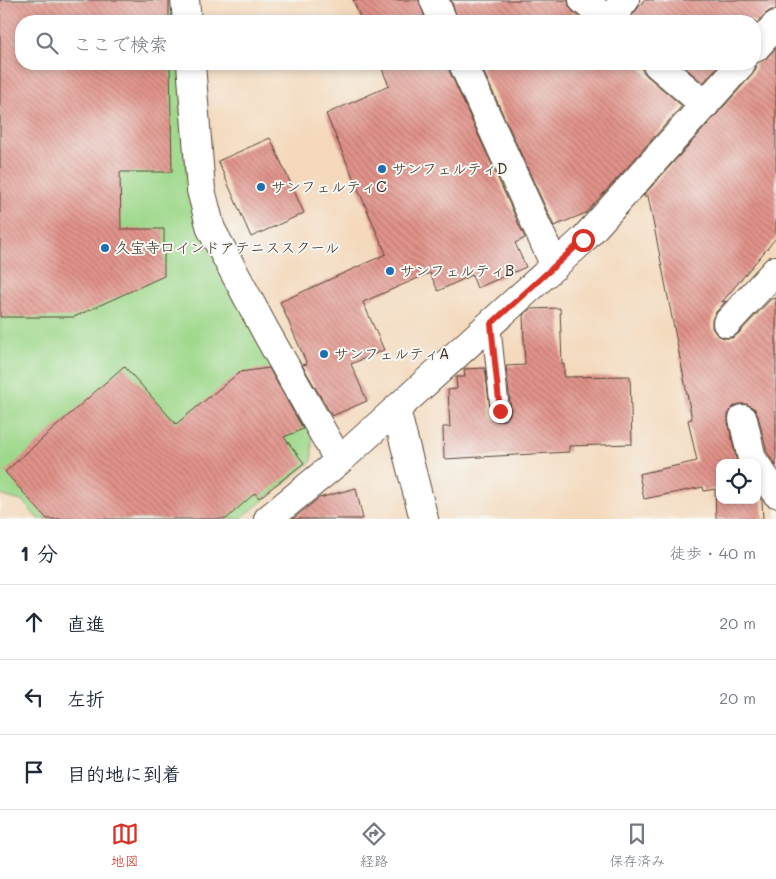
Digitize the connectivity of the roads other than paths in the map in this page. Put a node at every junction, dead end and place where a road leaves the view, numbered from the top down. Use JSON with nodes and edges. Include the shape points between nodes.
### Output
{"nodes":[{"id":1,"x":185,"y":0,"type":"edge"},
{"id":2,"x":434,"y":0,"type":"edge"},
{"id":3,"x":583,"y":0,"type":"edge"},
{"id":4,"x":625,"y":0,"type":"edge"},
{"id":5,"x":186,"y":15,"type":"edge"},
{"id":6,"x":440,"y":15,"type":"edge"},
{"id":7,"x":601,"y":15,"type":"edge"},
{"id":8,"x":613,"y":15,"type":"edge"},
{"id":9,"x":776,"y":25,"type":"edge"},
{"id":10,"x":761,"y":41,"type":"edge"},
{"id":11,"x":191,"y":70,"type":"edge"},
{"id":12,"x":466,"y":70,"type":"edge"},
{"id":13,"x":664,"y":70,"type":"edge"},
{"id":14,"x":736,"y":70,"type":"edge"},
{"id":15,"x":705,"y":105,"type":"junction"},
{"id":16,"x":556,"y":266,"type":"junction"},
{"id":17,"x":776,"y":270,"type":"edge"},
{"id":18,"x":727,"y":323,"type":"dead end"},
{"id":19,"x":491,"y":324,"type":"junction"},
{"id":20,"x":396,"y":410,"type":"junction"},
{"id":21,"x":500,"y":411,"type":"dead end"},
{"id":22,"x":743,"y":419,"type":"dead end"},
{"id":23,"x":752,"y":459,"type":"edge"},
{"id":24,"x":339,"y":461,"type":"junction"},
{"id":25,"x":761,"y":471,"type":"edge"},
{"id":26,"x":776,"y":493,"type":"edge"},
{"id":27,"x":277,"y":516,"type":"edge"},
{"id":28,"x":424,"y":519,"type":"edge"}],
"edges":[{"from":1,"to":5,"type":"street"},
{"from":2,"to":6,"type":"street"},
{"from":3,"to":7,"type":"street"},
{"from":4,"to":8,"type":"street"},
{"from":9,"to":10,"type":"street"},
{"from":11,"to":24,"type":"street","via":[[201,190],[211,229]]},
{"from":12,"to":16,"type":"street"},
{"from":13,"to":15,"type":"street"},
{"from":14,"to":15,"type":"street"},
{"from":15,"to":16,"type":"street"},
{"from":16,"to":19,"type":"street"},
{"from":17,"to":18,"type":"street"},
{"from":19,"to":20,"type":"street"},
{"from":19,"to":21,"type":"lane"},
{"from":20,"to":24,"type":"street"},
{"from":20,"to":28,"type":"street"},
{"from":22,"to":23,"type":"street"},
{"from":24,"to":27,"type":"street"},
{"from":25,"to":26,"type":"street"}]}
